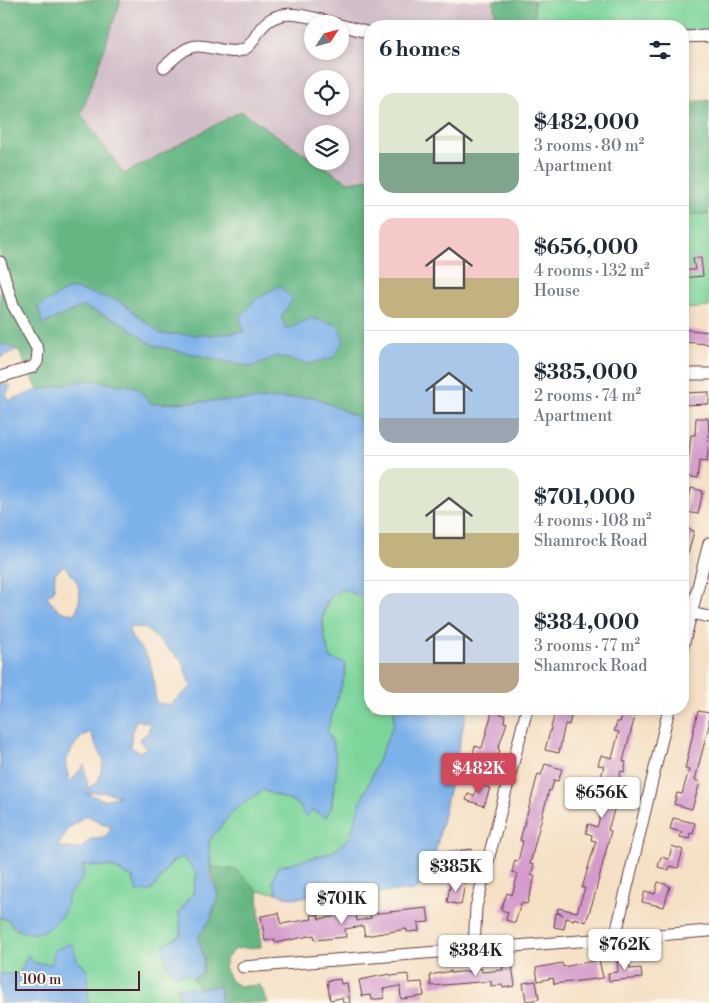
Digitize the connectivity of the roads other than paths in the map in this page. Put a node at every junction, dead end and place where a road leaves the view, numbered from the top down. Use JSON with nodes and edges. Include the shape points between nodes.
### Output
{"nodes":[{"id":1,"x":304,"y":17,"type":"edge"},
{"id":2,"x":349,"y":27,"type":"edge"},
{"id":3,"x":364,"y":31,"type":"edge"},
{"id":4,"x":709,"y":36,"type":"edge"},
{"id":5,"x":689,"y":37,"type":"edge"},
{"id":6,"x":164,"y":67,"type":"dead end"},
{"id":7,"x":0,"y":262,"type":"edge"},
{"id":8,"x":689,"y":374,"type":"edge"},
{"id":9,"x":709,"y":374,"type":"edge"},
{"id":10,"x":0,"y":377,"type":"edge"},
{"id":11,"x":709,"y":543,"type":"edge"},
{"id":12,"x":689,"y":606,"type":"edge"},
{"id":13,"x":689,"y":612,"type":"edge"},
{"id":14,"x":709,"y":617,"type":"edge"},
{"id":15,"x":525,"y":715,"type":"edge"},
{"id":16,"x":668,"y":715,"type":"edge"},
{"id":17,"x":709,"y":932,"type":"edge"},
{"id":18,"x":615,"y":938,"type":"junction"},
{"id":19,"x":474,"y":950,"type":"junction"},
{"id":20,"x":243,"y":967,"type":"dead end"}],
"edges":[{"from":1,"to":6,"type":"street","via":[[286,13],[272,16],[252,43],[241,50],[231,52],[196,46]]},
{"from":2,"to":3,"type":"street"},
{"from":4,"to":5,"type":"street"},
{"from":7,"to":10,"type":"street","via":[[13,305],[34,339],[38,355],[33,367]]},
{"from":8,"to":9,"type":"street"},
{"from":11,"to":12,"type":"street"},
{"from":13,"to":14,"type":"street"},
{"from":15,"to":19,"type":"street","via":[[476,907]]},
{"from":16,"to":18,"type":"street"},
{"from":17,"to":18,"type":"street"},
{"from":18,"to":19,"type":"street"},
{"from":19,"to":20,"type":"street"}]}
